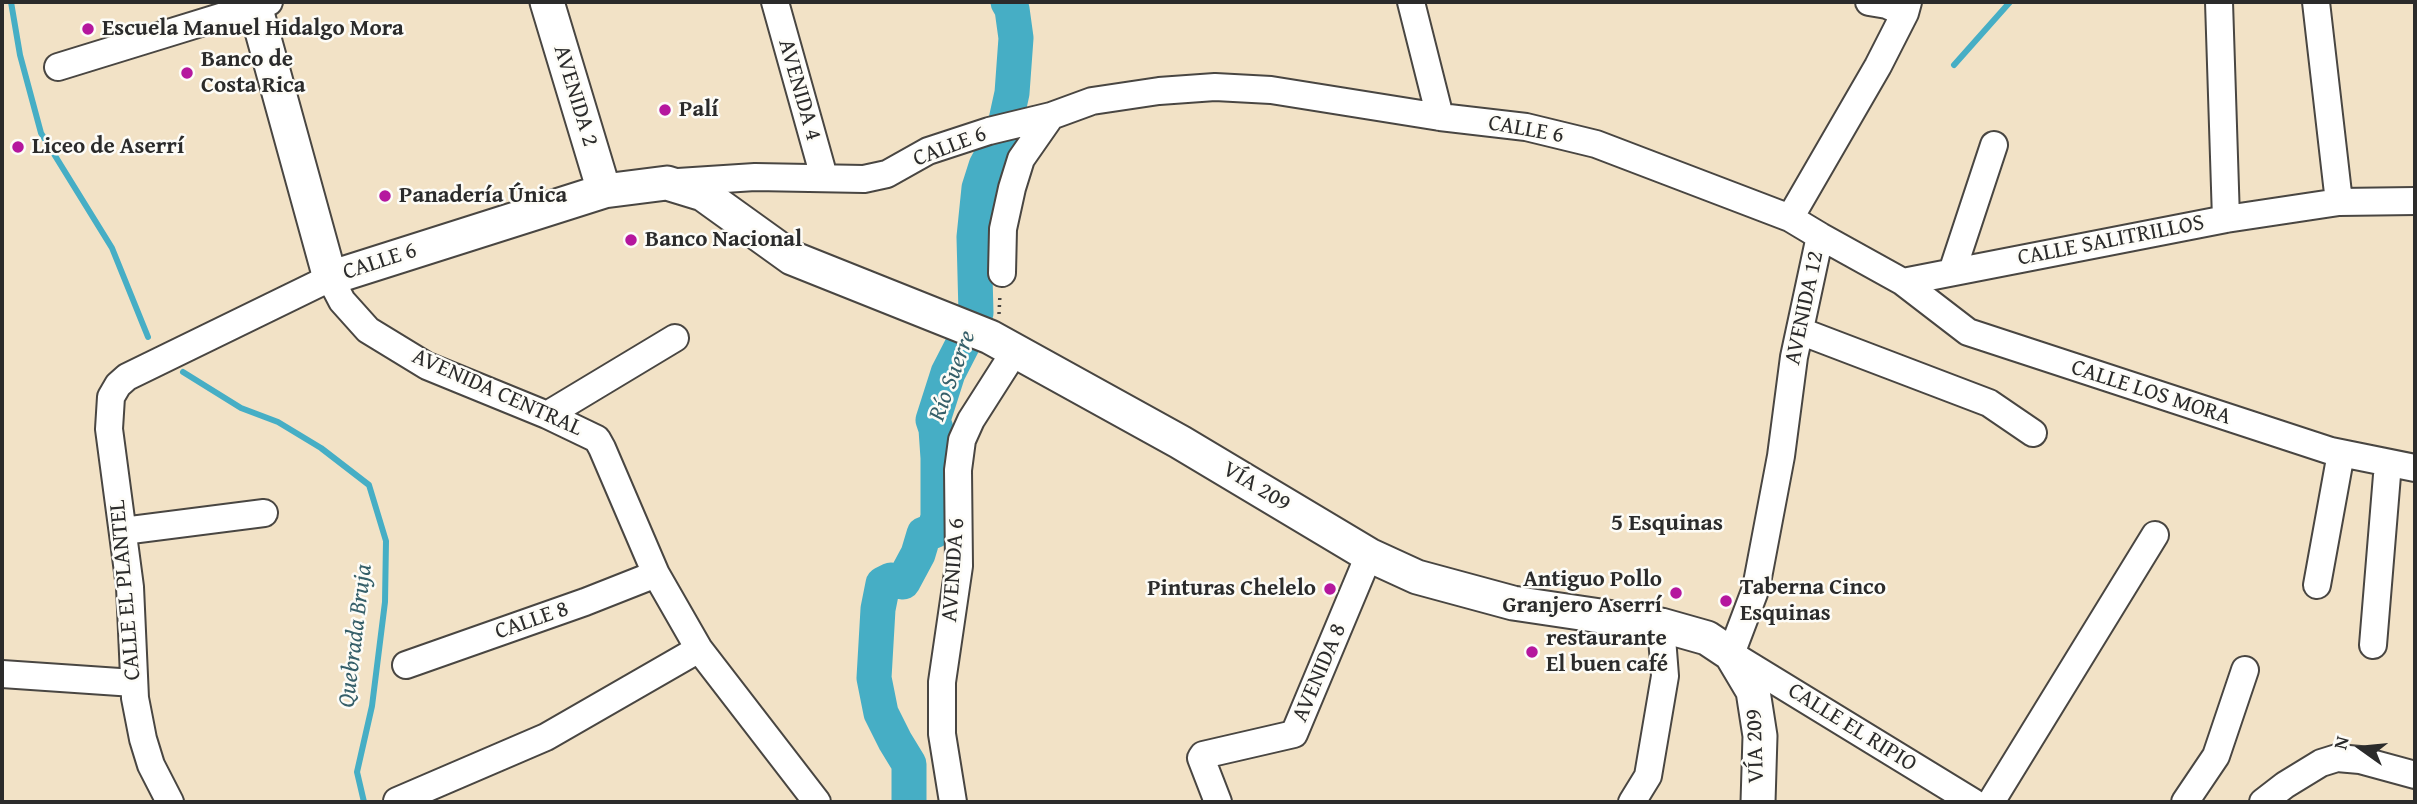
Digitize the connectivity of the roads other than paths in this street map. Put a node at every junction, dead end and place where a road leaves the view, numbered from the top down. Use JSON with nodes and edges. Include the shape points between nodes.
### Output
{"nodes":[{"id":1,"x":547,"y":2,"type":"edge"},
{"id":2,"x":775,"y":2,"type":"edge"},
{"id":3,"x":1411,"y":2,"type":"edge"},
{"id":4,"x":1869,"y":2,"type":"edge"},
{"id":5,"x":2220,"y":2,"type":"edge"},
{"id":6,"x":2316,"y":2,"type":"edge"},
{"id":7,"x":260,"y":3,"type":"edge"},
{"id":8,"x":1907,"y":7,"type":"edge"},
{"id":9,"x":58,"y":67,"type":"dead end"},
{"id":10,"x":1051,"y":116,"type":"junction"},
{"id":11,"x":1440,"y":117,"type":"junction"},
{"id":12,"x":1994,"y":145,"type":"dead end"},
{"id":13,"x":824,"y":177,"type":"junction"},
{"id":14,"x":667,"y":183,"type":"junction"},
{"id":15,"x":604,"y":191,"type":"junction"},
{"id":16,"x":2415,"y":201,"type":"edge"},
{"id":17,"x":2339,"y":202,"type":"junction"},
{"id":18,"x":1790,"y":218,"type":"junction"},
{"id":19,"x":2226,"y":219,"type":"junction"},
{"id":20,"x":1820,"y":236,"type":"junction"},
{"id":21,"x":1952,"y":272,"type":"junction"},
{"id":22,"x":1002,"y":273,"type":"road end"},
{"id":23,"x":330,"y":278,"type":"junction"},
{"id":24,"x":1903,"y":282,"type":"junction"},
{"id":25,"x":1800,"y":331,"type":"junction"},
{"id":26,"x":675,"y":338,"type":"dead end"},
{"id":27,"x":998,"y":342,"type":"junction"},
{"id":28,"x":127,"y":377,"type":"joint"},
{"id":29,"x":547,"y":415,"type":"junction"},
{"id":30,"x":2032,"y":433,"type":"dead end"},
{"id":31,"x":2341,"y":453,"type":"junction"},
{"id":32,"x":2388,"y":463,"type":"junction"},
{"id":33,"x":2415,"y":468,"type":"edge"},
{"id":34,"x":264,"y":513,"type":"dead end"},
{"id":35,"x":123,"y":531,"type":"junction"},
{"id":36,"x":2155,"y":535,"type":"dead end"},
{"id":37,"x":1369,"y":555,"type":"junction"},
{"id":38,"x":656,"y":574,"type":"junction"},
{"id":39,"x":2318,"y":585,"type":"dead end"},
{"id":40,"x":1661,"y":625,"type":"junction"},
{"id":41,"x":2374,"y":645,"type":"dead end"},
{"id":42,"x":698,"y":649,"type":"junction"},
{"id":43,"x":1731,"y":653,"type":"junction"},
{"id":44,"x":406,"y":664,"type":"dead end"},
{"id":45,"x":2245,"y":670,"type":"dead end"},
{"id":46,"x":2,"y":674,"type":"edge"},
{"id":47,"x":134,"y":683,"type":"junction"},
{"id":48,"x":2415,"y":775,"type":"edge"},
{"id":49,"x":397,"y":801,"type":"edge"},
{"id":50,"x":170,"y":802,"type":"edge"},
{"id":51,"x":817,"y":802,"type":"edge"},
{"id":52,"x":953,"y":802,"type":"edge"},
{"id":53,"x":1218,"y":802,"type":"edge"},
{"id":54,"x":1632,"y":802,"type":"edge"},
{"id":55,"x":1758,"y":802,"type":"edge"},
{"id":56,"x":1973,"y":802,"type":"edge"},
{"id":57,"x":1991,"y":802,"type":"edge"},
{"id":58,"x":2185,"y":802,"type":"edge"},
{"id":59,"x":2263,"y":802,"type":"edge"}],
"edges":[{"from":1,"to":15,"type":"main road","name":"AVENIDA 2"},
{"from":2,"to":13,"type":"street","name":"AVENIDA 4"},
{"from":3,"to":11,"type":"street"},
{"from":4,"to":8,"type":"street"},
{"from":5,"to":19,"type":"street"},
{"from":6,"to":17,"type":"street"},
{"from":7,"to":9,"type":"street"},
{"from":7,"to":23,"type":"main road","name":"AVENIDA CENTRAL"},
{"from":8,"to":18,"type":"street","name":"AVENIDA 12"},
{"from":10,"to":11,"type":"street","name":"CALLE 6","via":[[1091,101],[1215,87],[1271,90]]},
{"from":10,"to":13,"type":"street","name":"CALLE 6","via":[[928,151],[887,174],[864,179]]},
{"from":10,"to":22,"type":"street","via":[[1021,159],[1003,229]]},
{"from":11,"to":18,"type":"street","name":"CALLE 6","via":[[1526,127],[1596,145]]},
{"from":12,"to":21,"type":"street"},
{"from":13,"to":14,"type":"street","name":"CALLE 6"},
{"from":14,"to":15,"type":"main road","name":"CALLE 6"},
{"from":14,"to":27,"type":"main road","name":"VÍA 209","via":[[703,194],[792,258]]},
{"from":15,"to":23,"type":"main road","name":"CALLE 6"},
{"from":16,"to":17,"type":"street","name":"CALLE SALITRILLOS"},
{"from":17,"to":19,"type":"street","name":"CALLE SALITRILLOS"},
{"from":18,"to":20,"type":"street","name":"AVENIDA 12"},
{"from":19,"to":21,"type":"street","name":"CALLE SALITRILLOS"},
{"from":20,"to":24,"type":"street"},
{"from":20,"to":25,"type":"street","name":"AVENIDA 12"},
{"from":21,"to":24,"type":"street","name":"CALLE SALITRILLOS"},
{"from":23,"to":28,"type":"street","name":"CALLE 6"},
{"from":23,"to":29,"type":"street","name":"AVENIDA CENTRAL","via":[[342,301],[368,330],[427,366]]},
{"from":24,"to":31,"type":"street","name":"CALLE LOS MORA","via":[[1968,332]]},
{"from":25,"to":30,"type":"street","via":[[1989,403]]},
{"from":25,"to":43,"type":"street","name":"AVENIDA 12","via":[[1756,588]]},
{"from":26,"to":29,"type":"street"},
{"from":27,"to":37,"type":"main road","name":"VÍA 209","via":[[1180,442]]},
{"from":27,"to":52,"type":"street","name":"AVENIDA 6","via":[[961,440],[958,470],[960,566],[942,682],[942,734]]},
{"from":28,"to":35,"type":"street","name":"CALLE EL PLANTEL","via":[[111,397],[109,412]]},
{"from":29,"to":38,"type":"street","name":"AVENIDA CENTRAL","via":[[590,435],[602,448]]},
{"from":31,"to":32,"type":"street","name":"CALLE LOS MORA"},
{"from":31,"to":39,"type":"street"},
{"from":32,"to":33,"type":"street","name":"CALLE LOS MORA"},
{"from":32,"to":41,"type":"street"},
{"from":34,"to":35,"type":"street"},
{"from":35,"to":47,"type":"street","name":"CALLE EL PLANTEL"},
{"from":36,"to":57,"type":"street"},
{"from":37,"to":40,"type":"main road","name":"VÍA 209","via":[[1417,577],[1513,603]]},
{"from":37,"to":53,"type":"street","name":"AVENIDA 8","via":[[1294,734],[1200,758]]},
{"from":38,"to":42,"type":"street","name":"AVENIDA CENTRAL"},
{"from":38,"to":44,"type":"street","name":"CALLE 8"},
{"from":40,"to":43,"type":"main road","name":"VÍA 209","via":[[1707,638]]},
{"from":40,"to":54,"type":"street","via":[[1665,676],[1648,776]]},
{"from":42,"to":49,"type":"street","via":[[546,737]]},
{"from":42,"to":51,"type":"street","name":"AVENIDA CENTRAL"},
{"from":43,"to":55,"type":"main road","name":"VÍA 209","via":[[1753,691],[1760,736]]},
{"from":43,"to":56,"type":"street","name":"CALLE EL RIPIO"},
{"from":45,"to":58,"type":"street","via":[[2216,757]]},
{"from":46,"to":47,"type":"street"},
{"from":47,"to":50,"type":"street","name":"CALLE EL PLANTEL","via":[[143,739]]},
{"from":48,"to":59,"type":"street","via":[[2337,758],[2321,763]]}]}
